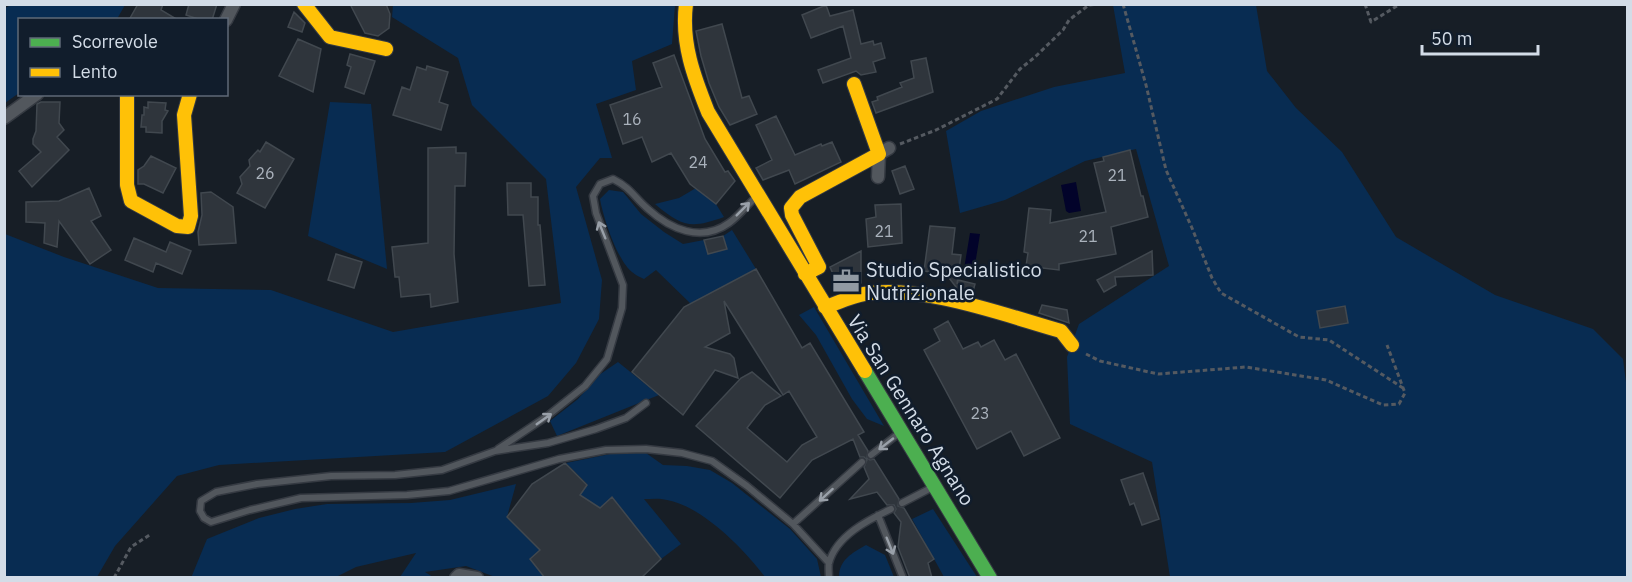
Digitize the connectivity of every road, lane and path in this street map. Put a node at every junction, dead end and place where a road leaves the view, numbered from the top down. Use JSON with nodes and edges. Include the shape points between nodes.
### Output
{"nodes":[{"id":1,"x":234,"y":4,"type":"edge"},
{"id":2,"x":304,"y":4,"type":"edge"},
{"id":3,"x":686,"y":4,"type":"edge"},
{"id":4,"x":1097,"y":4,"type":"edge"},
{"id":5,"x":1123,"y":4,"type":"edge"},
{"id":6,"x":1365,"y":4,"type":"edge"},
{"id":7,"x":1400,"y":4,"type":"edge"},
{"id":8,"x":1443,"y":4,"type":"edge"},
{"id":9,"x":1468,"y":4,"type":"edge"},
{"id":10,"x":227,"y":18,"type":"edge"},
{"id":11,"x":386,"y":49,"type":"dead end"},
{"id":12,"x":854,"y":84,"type":"dead end"},
{"id":13,"x":34,"y":96,"type":"edge"},
{"id":14,"x":127,"y":96,"type":"edge"},
{"id":15,"x":189,"y":96,"type":"edge"},
{"id":16,"x":4,"y":118,"type":"edge"},
{"id":17,"x":884,"y":151,"type":"junction"},
{"id":18,"x":878,"y":177,"type":"dead end"},
{"id":19,"x":757,"y":195,"type":"junction"},
{"id":20,"x":805,"y":274,"type":"junction"},
{"id":21,"x":825,"y":307,"type":"junction"},
{"id":22,"x":1072,"y":345,"type":"joint"},
{"id":23,"x":1387,"y":345,"type":"dead end"},
{"id":24,"x":1403,"y":388,"type":"junction"},
{"id":25,"x":646,"y":403,"type":"dead end"},
{"id":26,"x":901,"y":432,"type":"junction"},
{"id":27,"x":495,"y":451,"type":"junction"},
{"id":28,"x":871,"y":455,"type":"dead end"},
{"id":29,"x":862,"y":462,"type":"dead end"},
{"id":30,"x":935,"y":486,"type":"junction"},
{"id":31,"x":902,"y":503,"type":"dead end"},
{"id":32,"x":891,"y":509,"type":"dead end"},
{"id":33,"x":878,"y":515,"type":"junction"},
{"id":34,"x":793,"y":524,"type":"junction"},
{"id":35,"x":151,"y":534,"type":"dead end"},
{"id":36,"x":829,"y":563,"type":"junction"},
{"id":37,"x":114,"y":578,"type":"edge"},
{"id":38,"x":456,"y":578,"type":"edge"},
{"id":39,"x":477,"y":578,"type":"edge"},
{"id":40,"x":829,"y":578,"type":"edge"},
{"id":41,"x":903,"y":578,"type":"edge"},
{"id":42,"x":990,"y":578,"type":"edge"}],
"edges":[{"from":1,"to":10,"type":"street"},
{"from":2,"to":11,"type":"street","via":[[330,38]]},
{"from":3,"to":19,"type":"street","name":"Via San Gennaro Agnano","via":[[689,66],[708,112]]},
{"from":4,"to":17,"type":"path","via":[[1089,5],[1069,20],[1064,30],[1020,69],[997,99]]},
{"from":5,"to":24,"type":"path","via":[[1166,170],[1221,293],[1299,337],[1329,340]]},
{"from":6,"to":7,"type":"path","via":[[1371,22]]},
{"from":8,"to":9,"type":"path"},
{"from":12,"to":17,"type":"street"},
{"from":13,"to":16,"type":"street"},
{"from":14,"to":15,"type":"street","via":[[127,184],[131,201],[177,226],[188,227],[184,115]]},
{"from":17,"to":18,"type":"street"},
{"from":17,"to":20,"type":"street","via":[[800,197],[791,208],[819,267]]},
{"from":19,"to":20,"type":"street","name":"Via San Gennaro Agnano"},
{"from":27,"to":19,"type":"lane","one_way":true,"via":[[585,386],[607,359],[622,308],[623,285],[596,213],[593,196],[600,184],[613,179],[627,185],[662,221],[677,230],[695,232],[729,223]]},
{"from":20,"to":21,"type":"street","name":"Via San Gennaro Agnano"},
{"from":21,"to":22,"type":"street","via":[[862,294],[929,295],[1061,331]]},
{"from":21,"to":26,"type":"street","name":"Via San Gennaro Agnano"},
{"from":22,"to":24,"type":"path","via":[[1100,361],[1158,374],[1246,368],[1326,380],[1383,405],[1399,404],[1405,393]]},
{"from":23,"to":24,"type":"path"},
{"from":25,"to":27,"type":"lane","via":[[626,418],[596,429],[548,443]]},
{"from":26,"to":28,"type":"lane","one_way":true},
{"from":26,"to":30,"type":"street","name":"Via San Gennaro Agnano"},
{"from":27,"to":34,"type":"lane","via":[[442,470],[331,476],[216,492],[201,501],[200,512],[211,522],[301,498],[449,491],[559,459],[606,450],[646,449],[712,461]]},
{"from":29,"to":34,"type":"lane","one_way":true},
{"from":30,"to":31,"type":"lane"},
{"from":30,"to":42,"type":"street","name":"Via San Gennaro Agnano"},
{"from":32,"to":33,"type":"lane"},
{"from":33,"to":36,"type":"lane","via":[[841,541]]},
{"from":33,"to":41,"type":"lane","one_way":true},
{"from":34,"to":36,"type":"lane"},
{"from":35,"to":37,"type":"path","via":[[130,547]]},
{"from":36,"to":40,"type":"lane"},
{"from":38,"to":39,"type":"street"}]}
